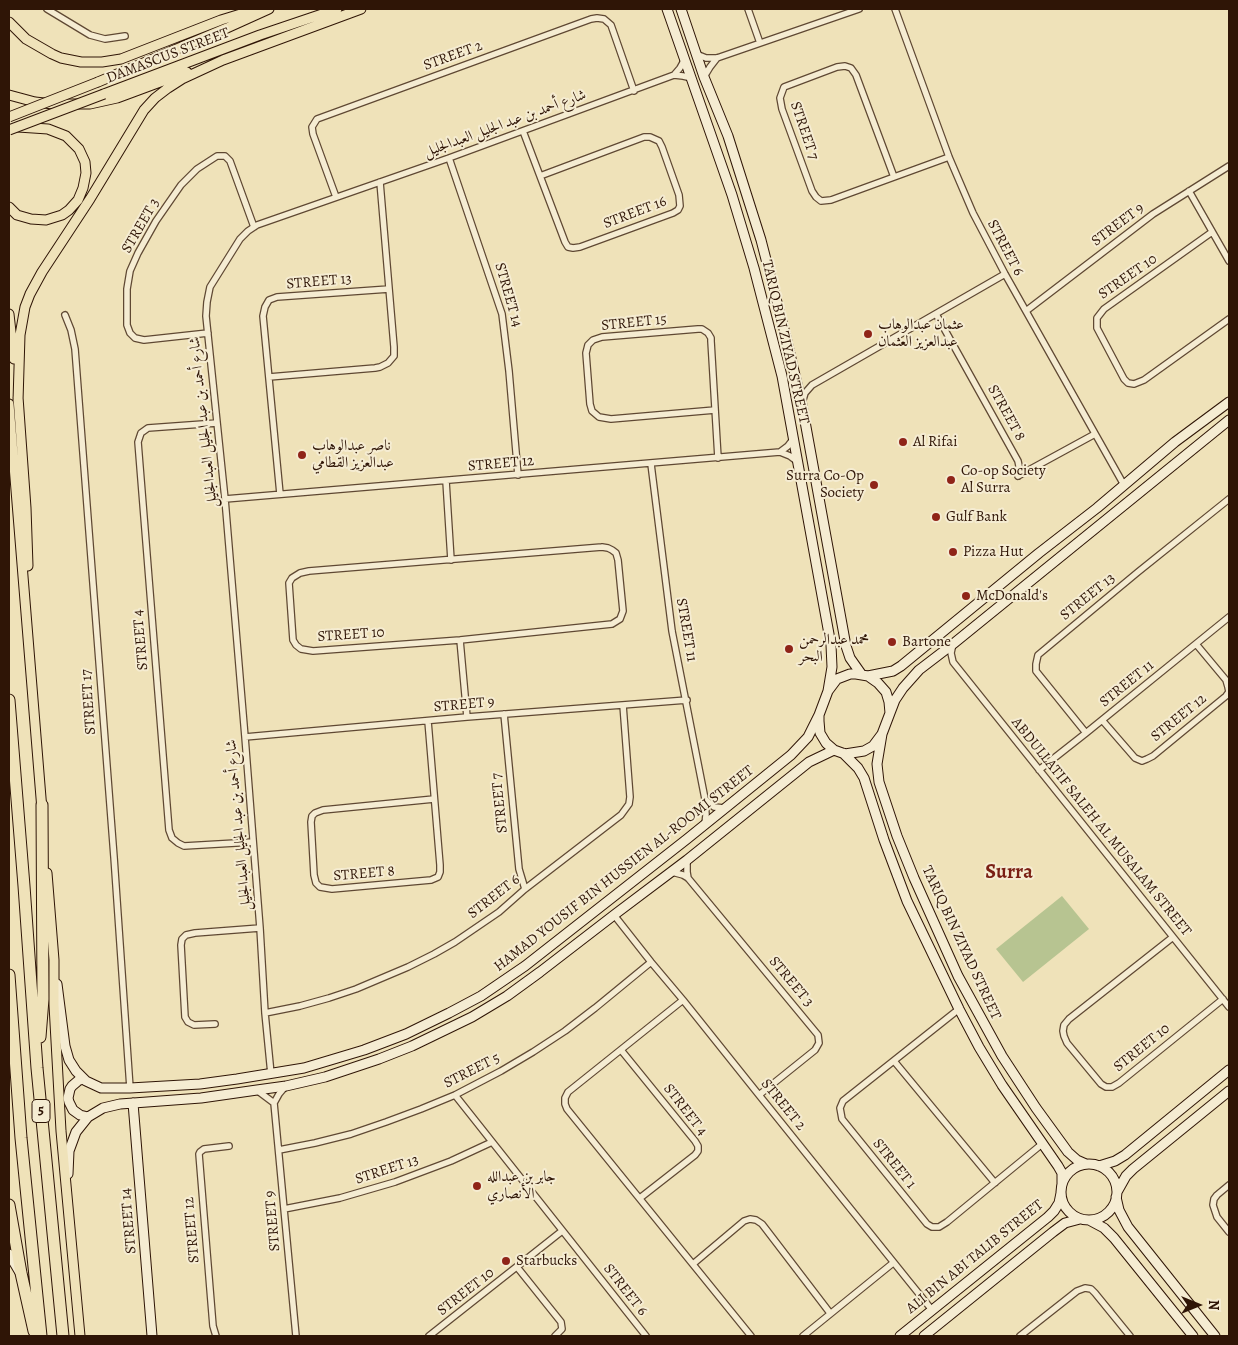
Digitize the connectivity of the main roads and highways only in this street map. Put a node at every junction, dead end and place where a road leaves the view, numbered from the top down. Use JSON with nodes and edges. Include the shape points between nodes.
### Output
{"nodes":[{"id":1,"x":257,"y":9,"type":"edge"},
{"id":2,"x":269,"y":9,"type":"edge"},
{"id":3,"x":337,"y":9,"type":"edge"},
{"id":4,"x":361,"y":9,"type":"edge"},
{"id":5,"x":9,"y":22,"type":"edge"},
{"id":6,"x":223,"y":60,"type":"junction"},
{"id":7,"x":9,"y":94,"type":"edge"},
{"id":8,"x":9,"y":117,"type":"edge"},
{"id":9,"x":12,"y":128,"type":"edge"},
{"id":10,"x":9,"y":207,"type":"edge"},
{"id":11,"x":9,"y":314,"type":"edge"},
{"id":12,"x":18,"y":401,"type":"junction"},
{"id":13,"x":9,"y":404,"type":"edge"},
{"id":14,"x":26,"y":611,"type":"junction"},
{"id":15,"x":9,"y":700,"type":"edge"},
{"id":16,"x":42,"y":805,"type":"junction"},
{"id":17,"x":9,"y":975,"type":"edge"},
{"id":18,"x":37,"y":1068,"type":"junction"},
{"id":19,"x":9,"y":1205,"type":"edge"},
{"id":20,"x":36,"y":1336,"type":"edge"},
{"id":21,"x":41,"y":1336,"type":"edge"},
{"id":22,"x":63,"y":1336,"type":"edge"},
{"id":23,"x":80,"y":1336,"type":"edge"}],
"edges":[{"from":1,"to":5,"type":"main road","via":[[120,59],[102,62],[61,58],[34,45]]},
{"from":2,"to":8,"type":"main road","name":"DAMASCUS STREET","bridge":true},
{"from":3,"to":9,"type":"main road","name":"DAMASCUS STREET","bridge":true},
{"from":4,"to":6,"type":"main road"},
{"from":6,"to":7,"type":"main road","via":[[117,98],[90,104],[35,102]]},
{"from":6,"to":12,"type":"main road","via":[[175,84],[144,110],[42,272],[30,294],[22,320]]},
{"from":9,"to":10,"type":"main road","via":[[60,132],[75,144],[82,155],[86,173],[78,200],[62,215],[31,220],[17,215]]},
{"from":11,"to":12,"type":"main road"},
{"from":12,"to":14,"type":"main road","via":[[28,551]]},
{"from":13,"to":14,"type":"main road"},
{"from":14,"to":16,"type":"main road"},
{"from":15,"to":18,"type":"highway","number":"5"},
{"from":16,"to":18,"type":"highway","via":[[43,999]]},
{"from":16,"to":23,"type":"main road","via":[[54,960],[62,1138]]},
{"from":17,"to":21,"type":"highway","number":"5"},
{"from":18,"to":22,"type":"highway","number":"5"},
{"from":19,"to":20,"type":"highway"}]}
